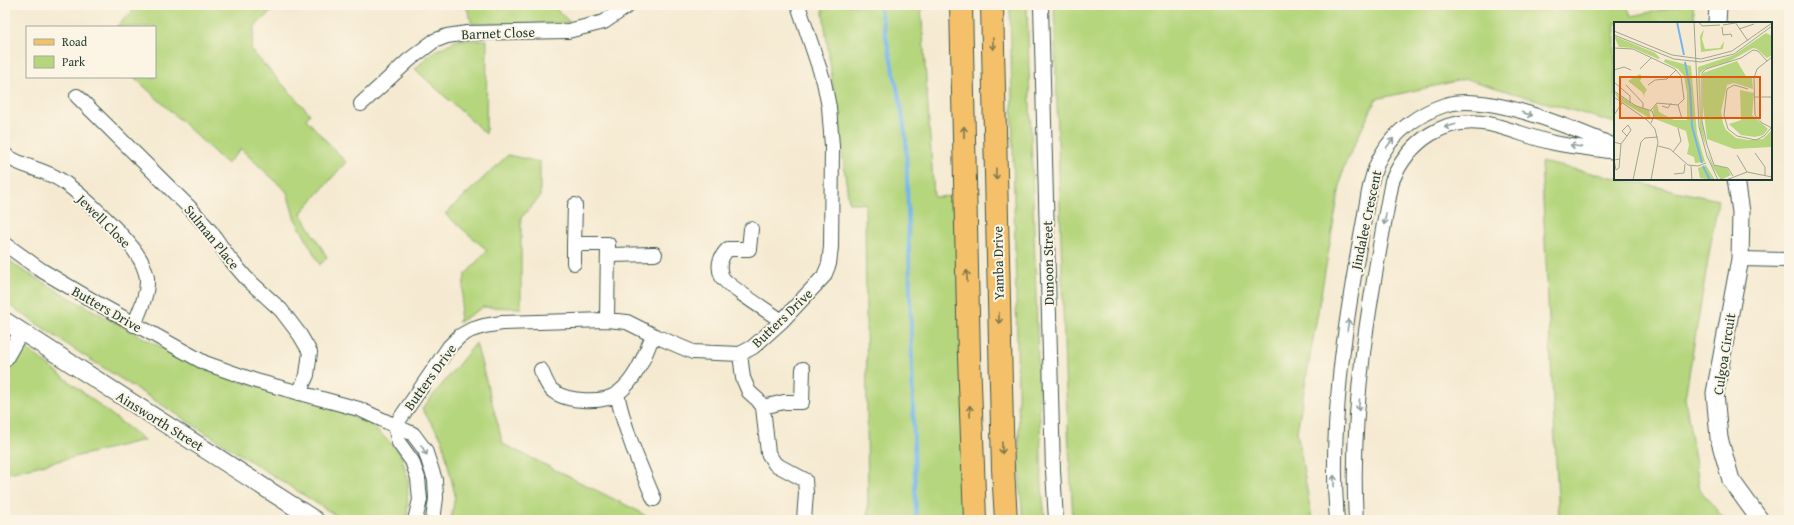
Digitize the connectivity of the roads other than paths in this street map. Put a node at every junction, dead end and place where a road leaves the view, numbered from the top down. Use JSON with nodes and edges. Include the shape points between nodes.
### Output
{"nodes":[{"id":1,"x":628,"y":5,"type":"edge"},
{"id":2,"x":798,"y":5,"type":"edge"},
{"id":3,"x":961,"y":5,"type":"edge"},
{"id":4,"x":992,"y":5,"type":"edge"},
{"id":5,"x":1041,"y":5,"type":"edge"},
{"id":6,"x":1718,"y":5,"type":"edge"},
{"id":7,"x":1718,"y":22,"type":"edge"},
{"id":8,"x":77,"y":96,"type":"dead end"},
{"id":9,"x":361,"y":104,"type":"dead end"},
{"id":10,"x":1614,"y":146,"type":"edge"},
{"id":11,"x":1614,"y":152,"type":"edge"},
{"id":12,"x":5,"y":155,"type":"edge"},
{"id":13,"x":1736,"y":180,"type":"edge"},
{"id":14,"x":574,"y":205,"type":"dead end"},
{"id":15,"x":750,"y":229,"type":"dead end"},
{"id":16,"x":5,"y":244,"type":"edge"},
{"id":17,"x":574,"y":244,"type":"junction"},
{"id":18,"x":655,"y":254,"type":"dead end"},
{"id":19,"x":608,"y":255,"type":"junction"},
{"id":20,"x":1740,"y":259,"type":"junction"},
{"id":21,"x":1789,"y":260,"type":"edge"},
{"id":22,"x":574,"y":263,"type":"dead end"},
{"id":23,"x":607,"y":320,"type":"junction"},
{"id":24,"x":5,"y":321,"type":"edge"},
{"id":25,"x":782,"y":321,"type":"junction"},
{"id":26,"x":134,"y":325,"type":"junction"},
{"id":27,"x":21,"y":332,"type":"junction"},
{"id":28,"x":653,"y":335,"type":"junction"},
{"id":29,"x":740,"y":354,"type":"junction"},
{"id":30,"x":5,"y":360,"type":"edge"},
{"id":31,"x":803,"y":369,"type":"dead end"},
{"id":32,"x":541,"y":370,"type":"dead end"},
{"id":33,"x":299,"y":393,"type":"junction"},
{"id":34,"x":617,"y":394,"type":"junction"},
{"id":35,"x":763,"y":407,"type":"junction"},
{"id":36,"x":395,"y":426,"type":"junction"},
{"id":37,"x":654,"y":499,"type":"dead end"},
{"id":38,"x":315,"y":520,"type":"edge"},
{"id":39,"x":415,"y":520,"type":"edge"},
{"id":40,"x":433,"y":520,"type":"edge"},
{"id":41,"x":804,"y":520,"type":"edge"},
{"id":42,"x":975,"y":520,"type":"edge"},
{"id":43,"x":1006,"y":520,"type":"edge"},
{"id":44,"x":1056,"y":520,"type":"edge"},
{"id":45,"x":1336,"y":520,"type":"edge"},
{"id":46,"x":1356,"y":520,"type":"edge"},
{"id":47,"x":1760,"y":520,"type":"edge"}],
"edges":[{"from":1,"to":9,"type":"street","name":"Barnet Close","via":[[604,22],[568,31],[467,33],[447,36],[434,41],[408,60]]},
{"from":2,"to":25,"type":"street","name":"Butters Drive","via":[[824,82],[829,107],[832,146],[831,247],[829,264],[824,276]]},
{"from":42,"to":3,"type":"main road","one_way":true},
{"from":4,"to":43,"type":"main road","name":"Yamba Drive","one_way":true},
{"from":5,"to":44,"type":"street","name":"Dunoon Street"},
{"from":6,"to":7,"type":"street"},
{"from":8,"to":33,"type":"street","name":"Sulman Place","via":[[191,209],[246,278],[281,310],[300,335],[310,352],[307,375]]},
{"from":45,"to":10,"type":"street","name":"Jindalee Crescent","one_way":true,"via":[[1334,483],[1342,364],[1357,257],[1372,177],[1381,154],[1397,134],[1420,116],[1446,104],[1468,102],[1490,103],[1559,123]]},
{"from":11,"to":46,"type":"street","name":"Jindalee Crescent","one_way":true,"via":[[1554,143],[1489,124],[1470,122],[1451,125],[1431,133],[1414,146],[1399,164],[1392,181],[1367,326],[1355,452]]},
{"from":12,"to":26,"type":"street","name":"Jewell Close","via":[[21,165],[56,177],[68,186],[124,237],[139,256],[147,278],[145,297]]},
{"from":13,"to":20,"type":"street","name":"Culgoa Circuit","via":[[1741,212]]},
{"from":14,"to":17,"type":"street"},
{"from":15,"to":25,"type":"street","via":[[749,249],[728,249],[722,256],[719,267],[723,279]]},
{"from":16,"to":26,"type":"street","name":"Butters Drive","via":[[41,270]]},
{"from":17,"to":19,"type":"street","via":[[608,244]]},
{"from":17,"to":22,"type":"street"},
{"from":18,"to":19,"type":"street"},
{"from":19,"to":23,"type":"street"},
{"from":20,"to":21,"type":"street"},
{"from":20,"to":47,"type":"street","name":"Culgoa Circuit","via":[[1715,394],[1719,438],[1731,480]]},
{"from":23,"to":28,"type":"street","name":"Butters Drive","via":[[627,322]]},
{"from":23,"to":36,"type":"street","name":"Butters Drive","via":[[502,323],[471,330],[449,347]]},
{"from":24,"to":27,"type":"street","name":"Ainsworth Street"},
{"from":25,"to":29,"type":"street","name":"Butters Drive","via":[[753,347]]},
{"from":26,"to":33,"type":"street","name":"Butters Drive","via":[[205,363]]},
{"from":27,"to":30,"type":"street"},
{"from":27,"to":38,"type":"street","name":"Ainsworth Street"},
{"from":28,"to":29,"type":"street","name":"Butters Drive","via":[[694,352]]},
{"from":28,"to":34,"type":"street","via":[[644,357],[628,383]]},
{"from":29,"to":35,"type":"street","via":[[743,378],[749,392]]},
{"from":31,"to":35,"type":"street","via":[[802,402],[784,402]]},
{"from":32,"to":34,"type":"street","via":[[552,391],[572,400],[594,400]]},
{"from":33,"to":36,"type":"street","name":"Butters Drive","via":[[359,409]]},
{"from":34,"to":37,"type":"street","via":[[633,452]]},
{"from":35,"to":41,"type":"street","via":[[768,452],[775,464],[805,480]]},
{"from":36,"to":39,"type":"street","via":[[399,444],[412,461],[418,478],[420,500]]},
{"from":36,"to":40,"type":"street","name":"Butters Drive","one_way":true,"via":[[413,434],[425,450],[432,466],[436,498]]}]}
